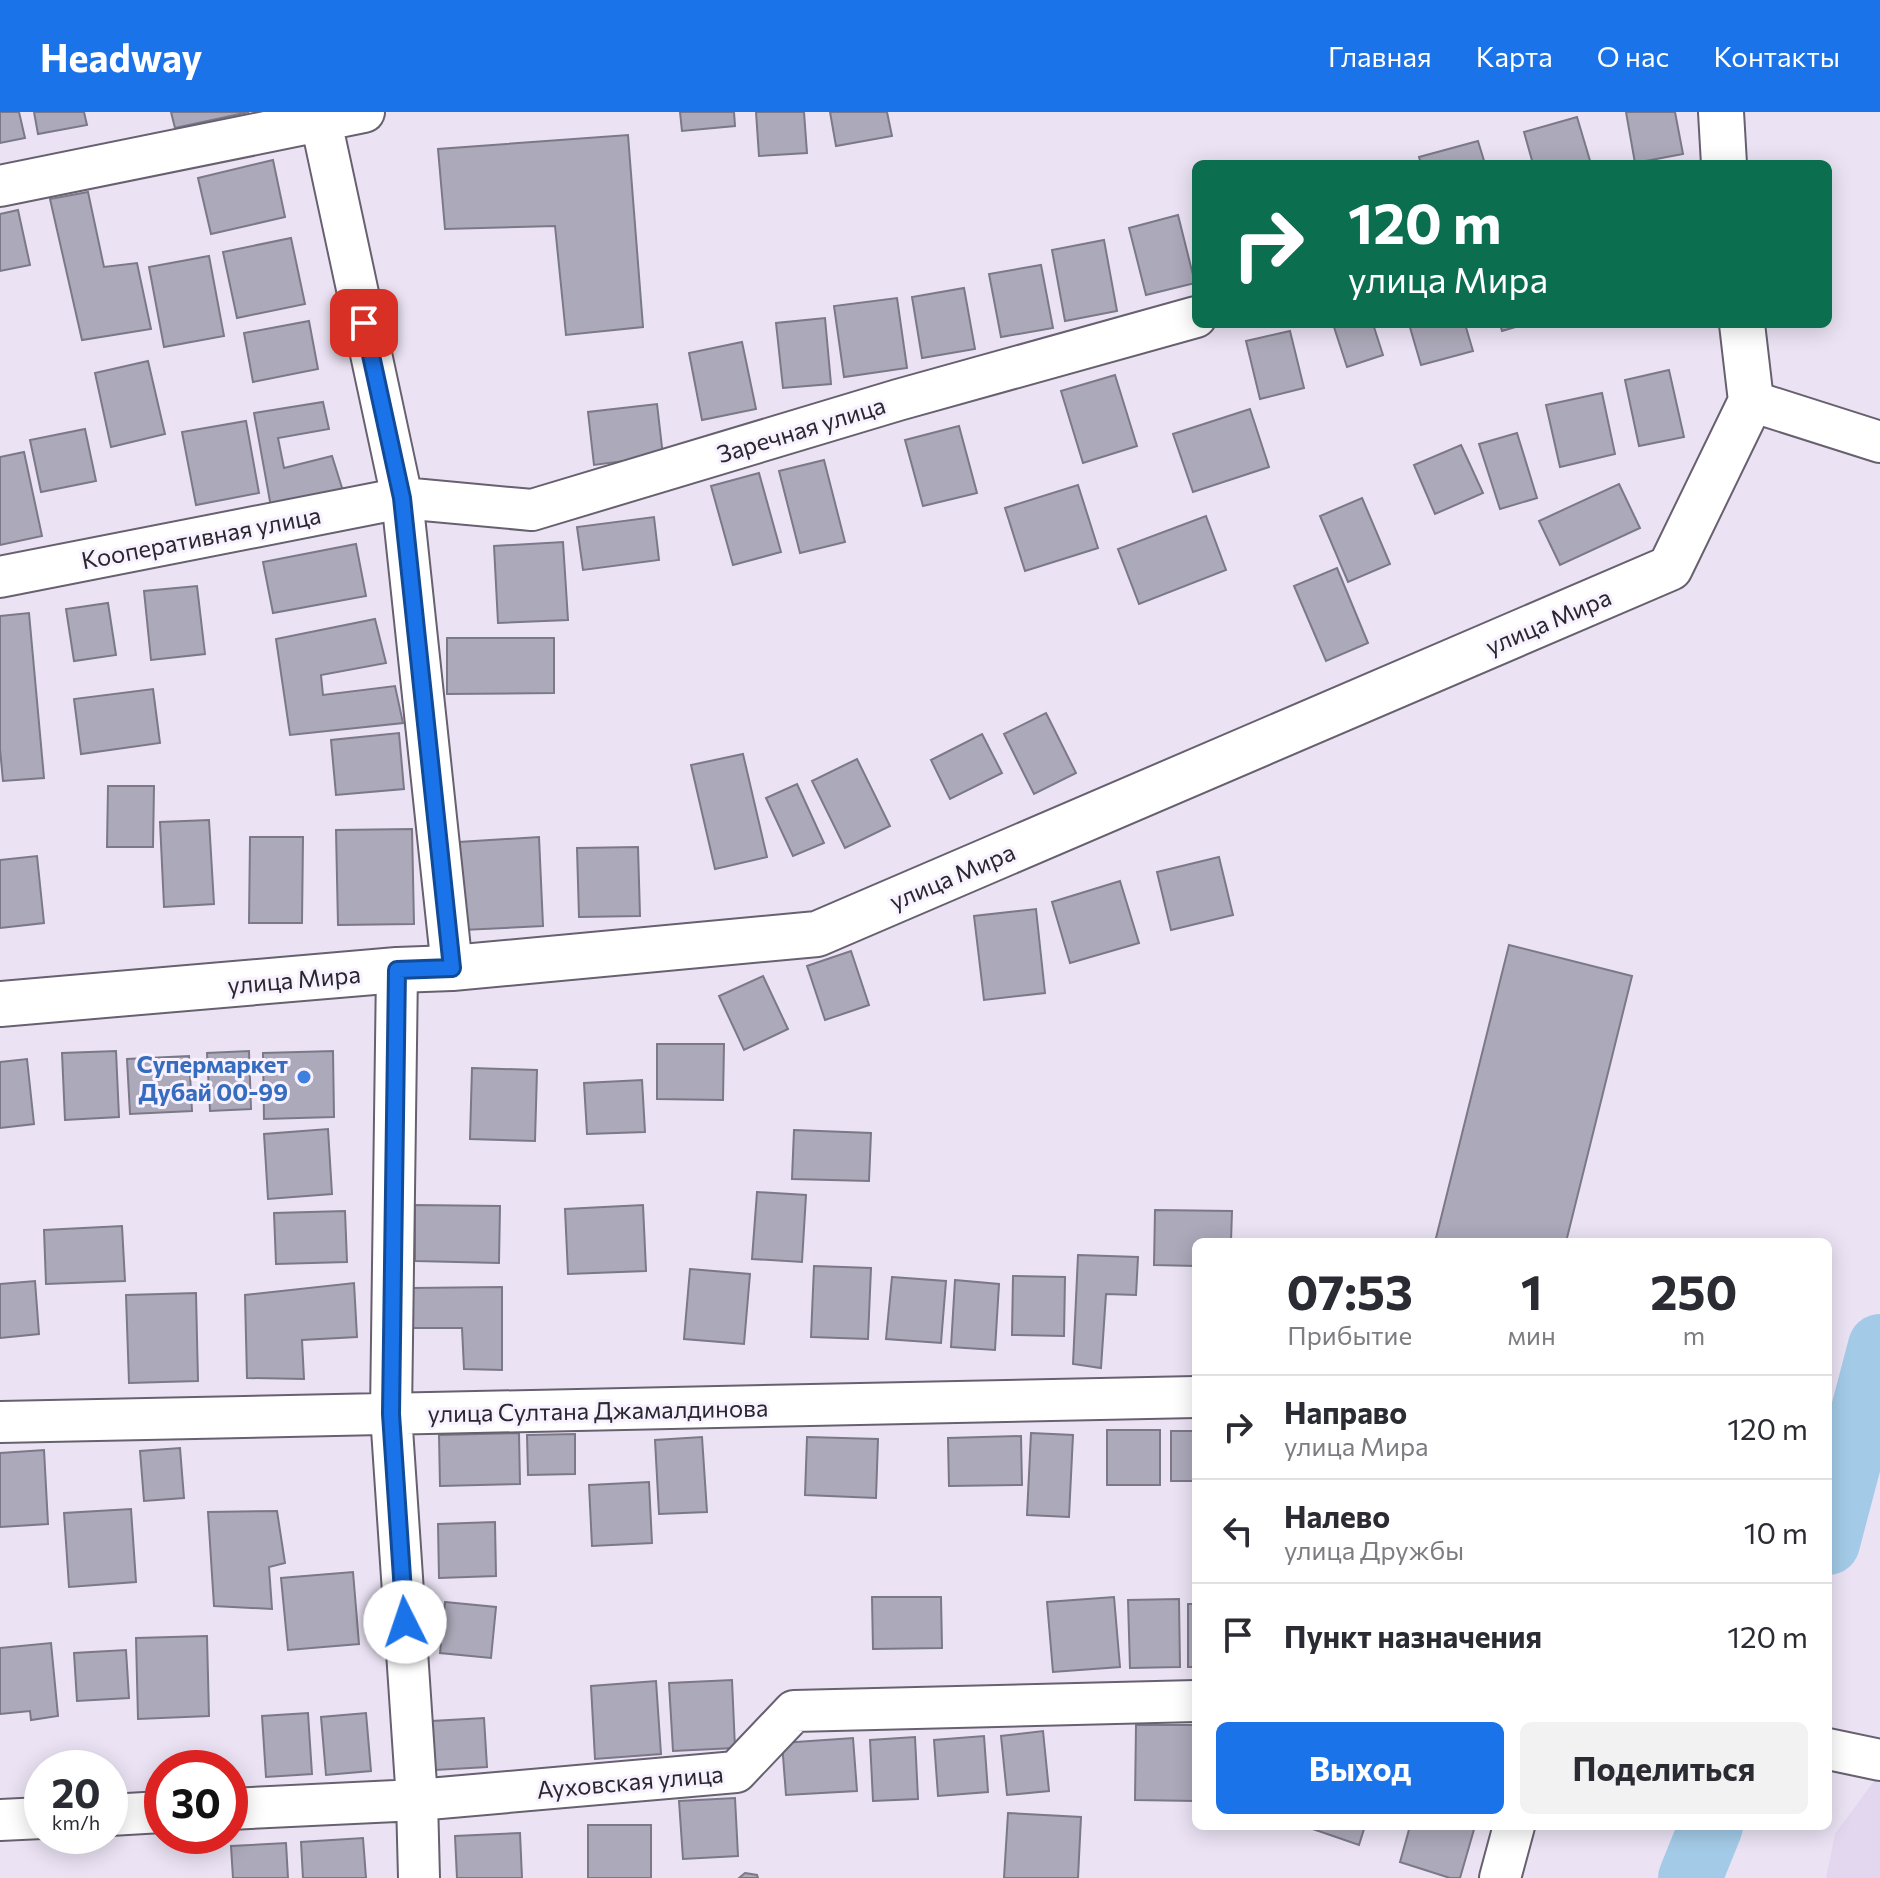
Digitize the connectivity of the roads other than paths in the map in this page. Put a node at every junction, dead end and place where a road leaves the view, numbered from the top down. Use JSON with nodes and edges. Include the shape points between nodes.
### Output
{"nodes":[{"id":1,"x":364,"y":112,"type":"edge"},
{"id":2,"x":1721,"y":112,"type":"edge"},
{"id":3,"x":320,"y":116,"type":"edge"},
{"id":4,"x":1720,"y":160,"type":"edge"},
{"id":5,"x":0,"y":186,"type":"edge"},
{"id":6,"x":1192,"y":318,"type":"edge"},
{"id":7,"x":1742,"y":328,"type":"edge"},
{"id":8,"x":1751,"y":401,"type":"junction"},
{"id":9,"x":1873,"y":440,"type":"edge"},
{"id":10,"x":402,"y":498,"type":"junction"},
{"id":11,"x":0,"y":577,"type":"edge"},
{"id":12,"x":452,"y":968,"type":"junction"},
{"id":13,"x":397,"y":970,"type":"junction"},
{"id":14,"x":0,"y":1004,"type":"edge"},
{"id":15,"x":1192,"y":1397,"type":"edge"},
{"id":16,"x":391,"y":1414,"type":"junction"},
{"id":17,"x":0,"y":1422,"type":"edge"},
{"id":18,"x":1192,"y":1701,"type":"edge"},
{"id":19,"x":1832,"y":1750,"type":"edge"},
{"id":20,"x":1880,"y":1760,"type":"edge"},
{"id":21,"x":417,"y":1800,"type":"junction"},
{"id":22,"x":248,"y":1808,"type":"edge"},
{"id":23,"x":24,"y":1819,"type":"edge"},
{"id":24,"x":0,"y":1820,"type":"edge"},
{"id":25,"x":1513,"y":1830,"type":"edge"},
{"id":26,"x":419,"y":1878,"type":"edge"},
{"id":27,"x":1500,"y":1878,"type":"edge"}],
"edges":[{"from":1,"to":3,"type":"street"},
{"from":2,"to":4,"type":"main road"},
{"from":3,"to":5,"type":"street"},
{"from":3,"to":10,"type":"street"},
{"from":6,"to":10,"type":"street","name":"Заречная улица","via":[[532,510]]},
{"from":7,"to":8,"type":"main road"},
{"from":8,"to":9,"type":"street"},
{"from":8,"to":12,"type":"main road","name":"улица Мира","via":[[1670,568],[817,934]]},
{"from":10,"to":11,"type":"street","name":"Кооперативная улица"},
{"from":10,"to":12,"type":"street"},
{"from":12,"to":13,"type":"main road","name":"улица Мира"},
{"from":13,"to":14,"type":"main road","name":"улица Мира"},
{"from":13,"to":16,"type":"street"},
{"from":15,"to":16,"type":"street","name":"улица Султана Джамалдинова"},
{"from":16,"to":17,"type":"street","name":"улица Султана Джамалдинова"},
{"from":16,"to":21,"type":"street"},
{"from":18,"to":21,"type":"street","name":"Ауховская улица","via":[[794,1711],[736,1772]]},
{"from":19,"to":20,"type":"street"},
{"from":21,"to":22,"type":"street","name":"Ауховская улица"},
{"from":21,"to":26,"type":"street"},
{"from":23,"to":24,"type":"street"},
{"from":25,"to":27,"type":"street"}]}
